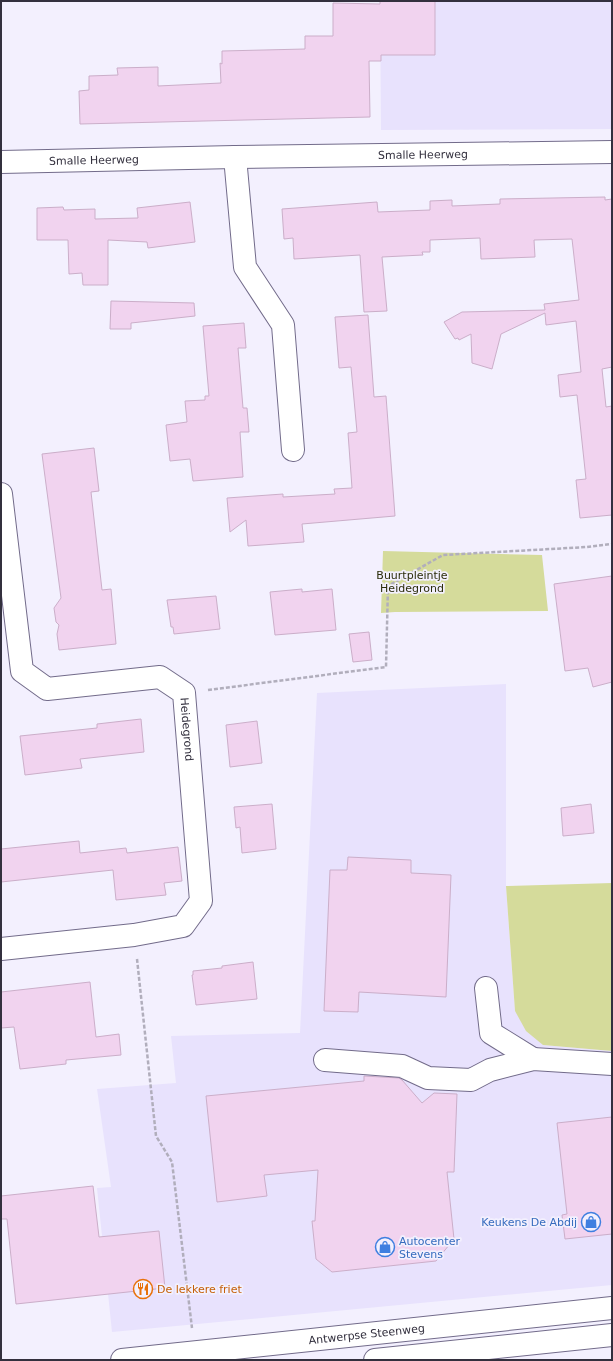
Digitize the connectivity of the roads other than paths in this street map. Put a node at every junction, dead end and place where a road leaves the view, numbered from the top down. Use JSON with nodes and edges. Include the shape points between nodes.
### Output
{"nodes":[{"id":1,"x":612,"y":152,"type":"edge"},
{"id":2,"x":235,"y":157,"type":"junction"},
{"id":3,"x":1,"y":162,"type":"edge"},
{"id":4,"x":293,"y":450,"type":"dead end"},
{"id":5,"x":1,"y":494,"type":"edge"},
{"id":6,"x":1,"y":949,"type":"edge"},
{"id":7,"x":486,"y":988,"type":"dead end"},
{"id":8,"x":533,"y":1058,"type":"junction"},
{"id":9,"x":325,"y":1060,"type":"dead end"},
{"id":10,"x":612,"y":1064,"type":"edge"},
{"id":11,"x":612,"y":1308,"type":"edge"},
{"id":12,"x":612,"y":1335,"type":"edge"},
{"id":13,"x":122,"y":1360,"type":"edge"},
{"id":14,"x":375,"y":1360,"type":"edge"}],
"edges":[{"from":1,"to":2,"type":"street","name":"Smalle Heerweg"},
{"from":2,"to":3,"type":"street","name":"Smalle Heerweg"},
{"from":2,"to":4,"type":"street","via":[[245,268],[283,325]]},
{"from":5,"to":6,"type":"street","name":"Heidegrond","via":[[22,671],[47,689],[160,677],[184,693],[201,901],[183,926],[134,935]]},
{"from":7,"to":8,"type":"street","via":[[491,1033]]},
{"from":8,"to":9,"type":"street","via":[[490,1070],[471,1080],[428,1078],[402,1066]]},
{"from":8,"to":10,"type":"street"},
{"from":11,"to":13,"type":"street","name":"Antwerpse Steenweg"},
{"from":12,"to":14,"type":"street"}]}
